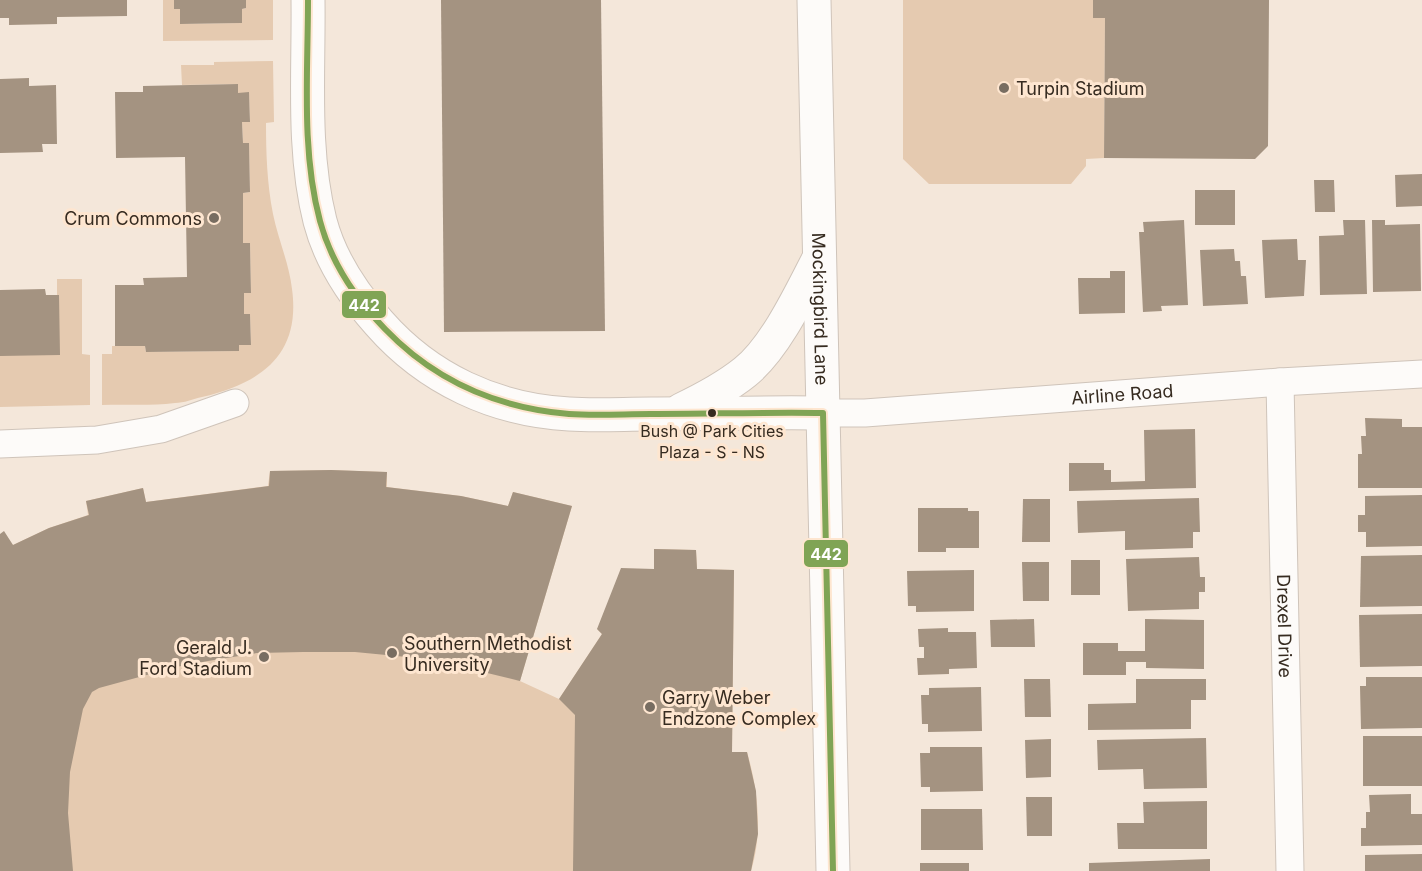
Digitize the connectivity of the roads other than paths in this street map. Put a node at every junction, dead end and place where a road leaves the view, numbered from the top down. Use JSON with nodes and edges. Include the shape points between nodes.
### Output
{"nodes":[{"id":1,"x":308,"y":0,"type":"edge"},
{"id":2,"x":814,"y":0,"type":"edge"},
{"id":3,"x":819,"y":259,"type":"junction"},
{"id":4,"x":1422,"y":374,"type":"edge"},
{"id":5,"x":1280,"y":382,"type":"junction"},
{"id":6,"x":235,"y":403,"type":"dead end"},
{"id":7,"x":823,"y":413,"type":"junction"},
{"id":8,"x":671,"y":414,"type":"junction"},
{"id":9,"x":0,"y":444,"type":"edge"},
{"id":10,"x":833,"y":871,"type":"edge"},
{"id":11,"x":1290,"y":871,"type":"edge"}],
"edges":[{"from":1,"to":8,"type":"main road","via":[[309,122],[321,223],[343,273],[390,336],[419,362],[449,381],[522,409],[570,414]]},
{"from":2,"to":3,"type":"main road","name":"Mockingbird Lane"},
{"from":3,"to":7,"type":"main road","name":"Mockingbird Lane"},
{"from":3,"to":8,"type":"main road","via":[[792,310],[746,371],[711,396]]},
{"from":4,"to":5,"type":"street","name":"Airline Road"},
{"from":5,"to":7,"type":"street","name":"Airline Road"},
{"from":5,"to":11,"type":"street","name":"Drexel Drive"},
{"from":6,"to":9,"type":"street","via":[[161,429],[97,440]]},
{"from":7,"to":8,"type":"main road"},
{"from":7,"to":10,"type":"main road","name":"Mockingbird Lane"}]}
